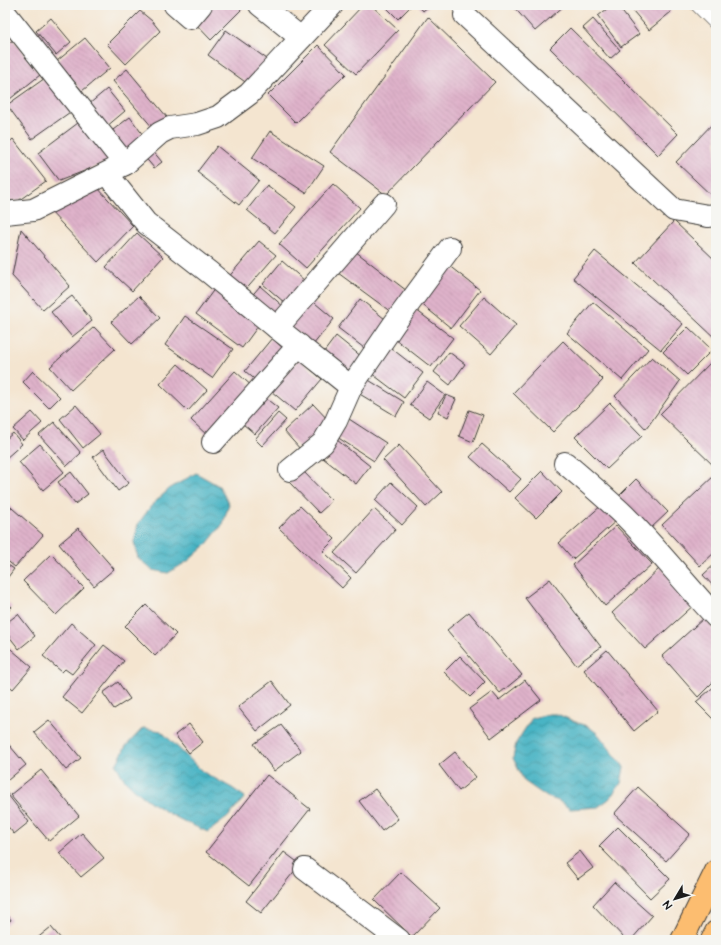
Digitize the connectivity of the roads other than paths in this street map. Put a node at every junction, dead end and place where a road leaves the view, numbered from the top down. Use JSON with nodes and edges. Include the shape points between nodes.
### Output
{"nodes":[{"id":1,"x":175,"y":5,"type":"edge"},
{"id":2,"x":201,"y":5,"type":"edge"},
{"id":3,"x":260,"y":5,"type":"edge"},
{"id":4,"x":332,"y":5,"type":"edge"},
{"id":5,"x":697,"y":5,"type":"edge"},
{"id":6,"x":5,"y":13,"type":"edge"},
{"id":7,"x":465,"y":15,"type":"dead end"},
{"id":8,"x":716,"y":24,"type":"edge"},
{"id":9,"x":301,"y":38,"type":"junction"},
{"id":10,"x":116,"y":169,"type":"junction"},
{"id":11,"x":384,"y":204,"type":"dead end"},
{"id":12,"x":5,"y":213,"type":"edge"},
{"id":13,"x":716,"y":215,"type":"edge"},
{"id":14,"x":450,"y":248,"type":"dead end"},
{"id":15,"x":277,"y":328,"type":"junction"},
{"id":16,"x":299,"y":345,"type":"junction"},
{"id":17,"x":352,"y":387,"type":"junction"},
{"id":18,"x":212,"y":442,"type":"dead end"},
{"id":19,"x":565,"y":463,"type":"dead end"},
{"id":20,"x":290,"y":470,"type":"dead end"},
{"id":21,"x":716,"y":616,"type":"edge"},
{"id":22,"x":305,"y":869,"type":"dead end"},
{"id":23,"x":716,"y":871,"type":"edge"},
{"id":24,"x":716,"y":932,"type":"edge"},
{"id":25,"x":400,"y":940,"type":"edge"},
{"id":26,"x":682,"y":940,"type":"edge"},
{"id":27,"x":712,"y":940,"type":"edge"}],
"edges":[{"from":1,"to":2,"type":"street","via":[[190,18]]},
{"from":3,"to":9,"type":"street"},
{"from":4,"to":9,"type":"street"},
{"from":5,"to":8,"type":"lane"},
{"from":6,"to":10,"type":"street"},
{"from":7,"to":13,"type":"street","via":[[674,210]]},
{"from":9,"to":10,"type":"street","via":[[249,94],[218,117],[197,124],[170,128],[160,133]]},
{"from":10,"to":12,"type":"street","via":[[33,210]]},
{"from":10,"to":15,"type":"street","via":[[146,223]]},
{"from":11,"to":15,"type":"street"},
{"from":14,"to":17,"type":"street"},
{"from":15,"to":16,"type":"street"},
{"from":16,"to":17,"type":"street"},
{"from":16,"to":18,"type":"street"},
{"from":17,"to":20,"type":"street","via":[[323,442]]},
{"from":19,"to":21,"type":"street","via":[[624,516]]},
{"from":22,"to":25,"type":"street"},
{"from":23,"to":26,"type":"highway"},
{"from":24,"to":27,"type":"highway"}]}
